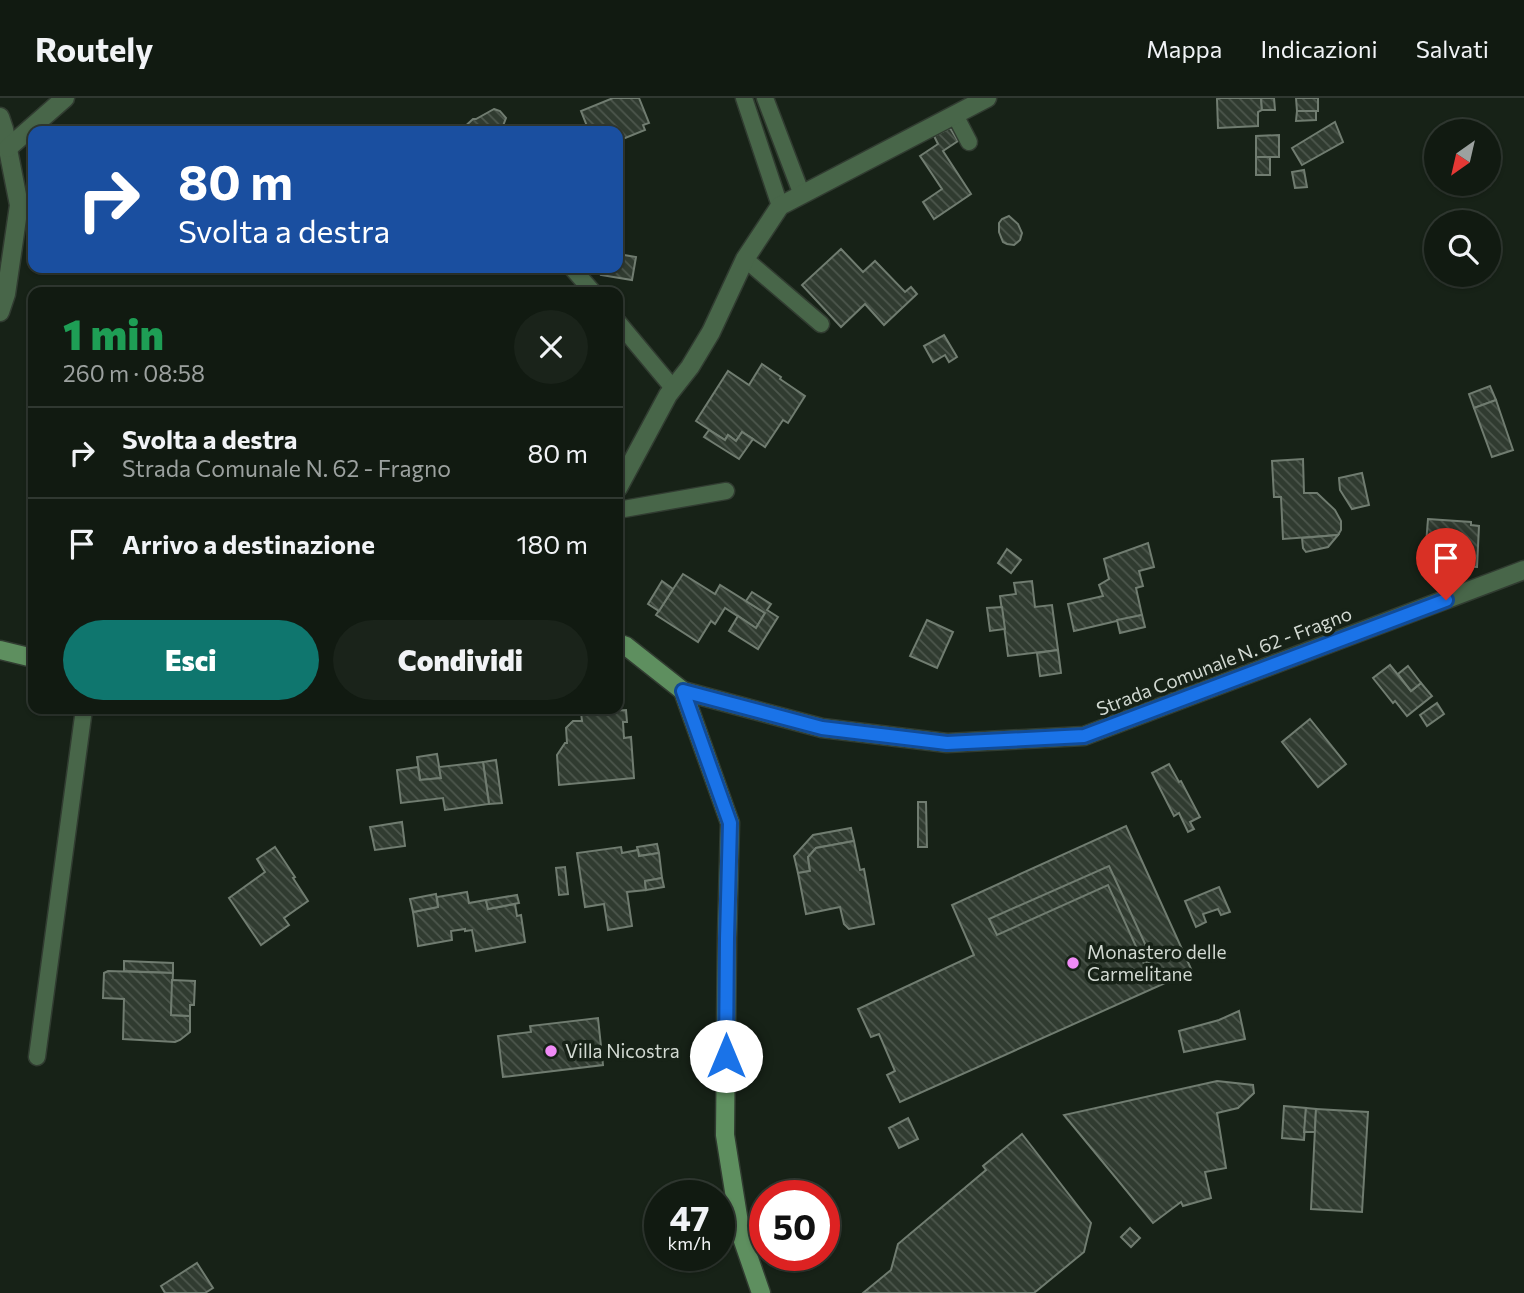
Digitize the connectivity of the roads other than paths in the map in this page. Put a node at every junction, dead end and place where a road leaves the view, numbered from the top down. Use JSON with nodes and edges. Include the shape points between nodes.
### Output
{"nodes":[{"id":1,"x":65,"y":98,"type":"edge"},
{"id":2,"x":744,"y":98,"type":"edge"},
{"id":3,"x":765,"y":98,"type":"edge"},
{"id":4,"x":988,"y":98,"type":"edge"},
{"id":5,"x":964,"y":107,"type":"edge"},
{"id":6,"x":1,"y":125,"type":"edge"},
{"id":7,"x":33,"y":126,"type":"edge"},
{"id":8,"x":28,"y":130,"type":"edge"},
{"id":9,"x":969,"y":142,"type":"dead end"},
{"id":10,"x":8,"y":148,"type":"junction"},
{"id":11,"x":802,"y":195,"type":"junction"},
{"id":12,"x":780,"y":206,"type":"junction"},
{"id":13,"x":745,"y":259,"type":"junction"},
{"id":14,"x":576,"y":273,"type":"edge"},
{"id":15,"x":589,"y":287,"type":"edge"},
{"id":16,"x":0,"y":312,"type":"edge"},
{"id":17,"x":821,"y":324,"type":"dead end"},
{"id":18,"x":623,"y":328,"type":"edge"},
{"id":19,"x":673,"y":388,"type":"junction"},
{"id":20,"x":623,"y":479,"type":"edge"},
{"id":21,"x":726,"y":491,"type":"dead end"},
{"id":22,"x":623,"y":509,"type":"edge"},
{"id":23,"x":1524,"y":570,"type":"edge"},
{"id":24,"x":623,"y":645,"type":"edge"},
{"id":25,"x":0,"y":650,"type":"edge"},
{"id":26,"x":28,"y":657,"type":"edge"},
{"id":27,"x":683,"y":691,"type":"junction"},
{"id":28,"x":84,"y":714,"type":"edge"},
{"id":29,"x":37,"y":1057,"type":"dead end"},
{"id":30,"x":761,"y":1293,"type":"edge"}],
"edges":[{"from":1,"to":7,"type":"street"},
{"from":2,"to":12,"type":"lane"},
{"from":3,"to":11,"type":"lane"},
{"from":4,"to":5,"type":"street"},
{"from":5,"to":9,"type":"lane"},
{"from":5,"to":11,"type":"street"},
{"from":6,"to":10,"type":"street"},
{"from":8,"to":10,"type":"street"},
{"from":10,"to":16,"type":"street","via":[[19,205]]},
{"from":11,"to":12,"type":"street"},
{"from":12,"to":13,"type":"street"},
{"from":13,"to":17,"type":"lane"},
{"from":13,"to":19,"type":"street","via":[[711,332]]},
{"from":14,"to":15,"type":"lane"},
{"from":18,"to":19,"type":"lane"},
{"from":19,"to":20,"type":"street"},
{"from":21,"to":22,"type":"lane"},
{"from":23,"to":27,"type":"street","name":"Strada Comunale N. 62 - Fragno","via":[[1084,736],[947,743],[822,728]]},
{"from":24,"to":27,"type":"main road"},
{"from":25,"to":26,"type":"main road"},
{"from":27,"to":30,"type":"main road","via":[[730,823],[725,1135],[741,1235]]},
{"from":28,"to":29,"type":"lane"}]}
